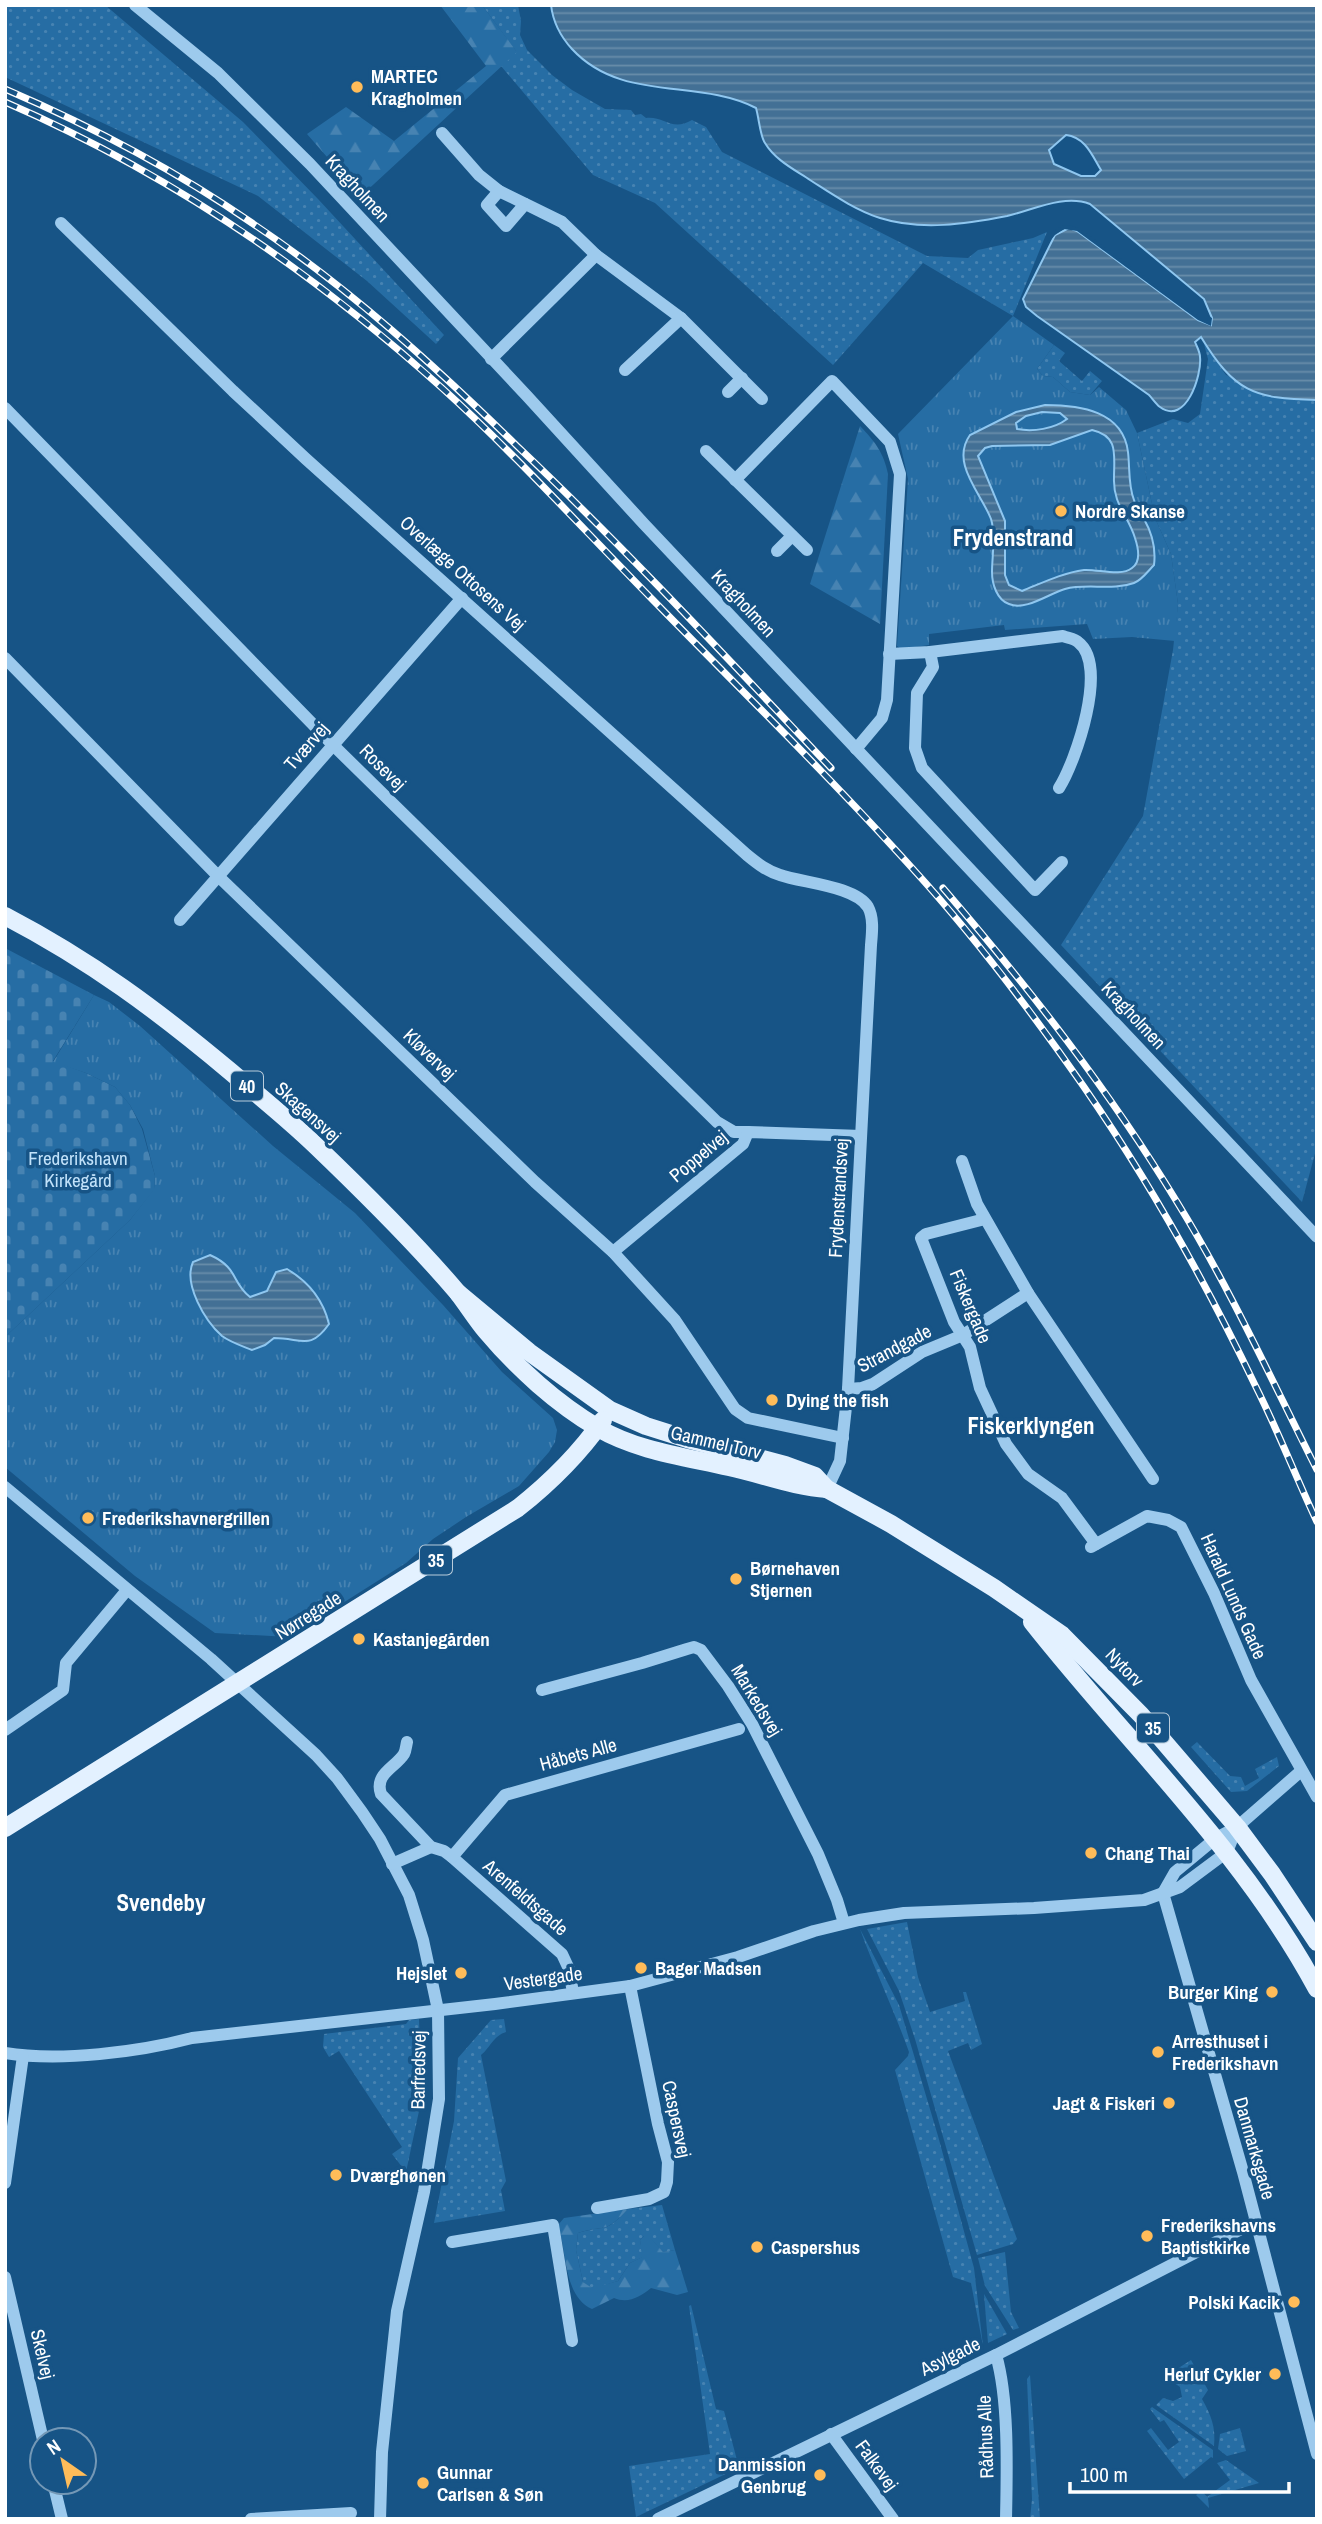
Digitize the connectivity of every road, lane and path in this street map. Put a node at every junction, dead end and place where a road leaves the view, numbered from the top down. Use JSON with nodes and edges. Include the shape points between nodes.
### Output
{"nodes":[{"id":1,"x":135,"y":5,"type":"edge"},
{"id":2,"x":443,"y":133,"type":"dead end"},
{"id":3,"x":499,"y":191,"type":"junction"},
{"id":4,"x":525,"y":204,"type":"junction"},
{"id":5,"x":61,"y":223,"type":"dead end"},
{"id":6,"x":596,"y":255,"type":"junction"},
{"id":7,"x":681,"y":318,"type":"junction"},
{"id":8,"x":491,"y":359,"type":"junction"},
{"id":9,"x":625,"y":370,"type":"dead end"},
{"id":10,"x":742,"y":378,"type":"junction"},
{"id":11,"x":728,"y":392,"type":"dead end"},
{"id":12,"x":762,"y":399,"type":"dead end"},
{"id":13,"x":5,"y":408,"type":"edge"},
{"id":14,"x":706,"y":451,"type":"dead end"},
{"id":15,"x":735,"y":480,"type":"junction"},
{"id":16,"x":792,"y":536,"type":"junction"},
{"id":17,"x":807,"y":550,"type":"dead end"},
{"id":18,"x":777,"y":551,"type":"dead end"},
{"id":19,"x":462,"y":598,"type":"junction"},
{"id":20,"x":930,"y":652,"type":"junction"},
{"id":21,"x":889,"y":654,"type":"junction"},
{"id":22,"x":5,"y":658,"type":"edge"},
{"id":23,"x":333,"y":744,"type":"junction"},
{"id":24,"x":856,"y":749,"type":"junction"},
{"id":25,"x":1059,"y":788,"type":"dead end"},
{"id":26,"x":1062,"y":862,"type":"dead end"},
{"id":27,"x":218,"y":876,"type":"junction"},
{"id":28,"x":867,"y":906,"type":"joint"},
{"id":29,"x":5,"y":916,"type":"edge"},
{"id":30,"x":180,"y":920,"type":"dead end"},
{"id":31,"x":748,"y":1132,"type":"junction"},
{"id":32,"x":861,"y":1136,"type":"junction"},
{"id":33,"x":962,"y":1161,"type":"dead end"},
{"id":34,"x":985,"y":1219,"type":"junction"},
{"id":35,"x":1317,"y":1237,"type":"edge"},
{"id":36,"x":612,"y":1252,"type":"junction"},
{"id":37,"x":458,"y":1293,"type":"junction"},
{"id":38,"x":1028,"y":1293,"type":"junction"},
{"id":39,"x":963,"y":1335,"type":"junction"},
{"id":40,"x":848,"y":1389,"type":"junction"},
{"id":41,"x":610,"y":1410,"type":"junction"},
{"id":42,"x":597,"y":1428,"type":"junction"},
{"id":43,"x":843,"y":1438,"type":"junction"},
{"id":44,"x":1153,"y":1479,"type":"dead end"},
{"id":45,"x":5,"y":1487,"type":"edge"},
{"id":46,"x":827,"y":1489,"type":"junction"},
{"id":47,"x":1092,"y":1546,"type":"joint"},
{"id":48,"x":127,"y":1590,"type":"junction"},
{"id":49,"x":1056,"y":1640,"type":"junction"},
{"id":50,"x":238,"y":1684,"type":"junction"},
{"id":51,"x":542,"y":1690,"type":"dead end"},
{"id":52,"x":739,"y":1729,"type":"dead end"},
{"id":53,"x":5,"y":1730,"type":"edge"},
{"id":54,"x":407,"y":1742,"type":"dead end"},
{"id":55,"x":1301,"y":1771,"type":"junction"},
{"id":56,"x":1317,"y":1797,"type":"edge"},
{"id":57,"x":1237,"y":1827,"type":"junction"},
{"id":58,"x":5,"y":1828,"type":"edge"},
{"id":59,"x":1222,"y":1845,"type":"junction"},
{"id":60,"x":431,"y":1847,"type":"junction"},
{"id":61,"x":452,"y":1857,"type":"junction"},
{"id":62,"x":392,"y":1864,"type":"junction"},
{"id":63,"x":1163,"y":1893,"type":"junction"},
{"id":64,"x":844,"y":1923,"type":"junction"},
{"id":65,"x":1317,"y":1942,"type":"edge"},
{"id":66,"x":630,"y":1986,"type":"junction"},
{"id":67,"x":1317,"y":1989,"type":"edge"},
{"id":68,"x":572,"y":1993,"type":"junction"},
{"id":69,"x":438,"y":2010,"type":"junction"},
{"id":70,"x":5,"y":2053,"type":"edge"},
{"id":71,"x":23,"y":2056,"type":"junction"},
{"id":72,"x":5,"y":2183,"type":"edge"},
{"id":73,"x":597,"y":2208,"type":"dead end"},
{"id":74,"x":1255,"y":2222,"type":"junction"},
{"id":75,"x":452,"y":2242,"type":"dead end"},
{"id":76,"x":5,"y":2277,"type":"edge"},
{"id":77,"x":572,"y":2341,"type":"dead end"},
{"id":78,"x":996,"y":2355,"type":"junction"},
{"id":79,"x":1311,"y":2406,"type":"edge"},
{"id":80,"x":40,"y":2426,"type":"edge"},
{"id":81,"x":831,"y":2434,"type":"junction"},
{"id":82,"x":1317,"y":2454,"type":"edge"},
{"id":83,"x":56,"y":2496,"type":"edge"},
{"id":84,"x":351,"y":2513,"type":"dead end"},
{"id":85,"x":673,"y":2515,"type":"edge"},
{"id":86,"x":62,"y":2519,"type":"edge"},
{"id":87,"x":251,"y":2519,"type":"edge"},
{"id":88,"x":380,"y":2519,"type":"edge"},
{"id":89,"x":658,"y":2519,"type":"edge"},
{"id":90,"x":893,"y":2519,"type":"edge"},
{"id":91,"x":1006,"y":2519,"type":"edge"}],
"edges":[{"from":1,"to":8,"type":"street","name":"Kragholmen","via":[[251,105]]},
{"from":2,"to":3,"type":"street"},
{"from":3,"to":4,"type":"street"},
{"from":3,"to":4,"type":"street","via":[[487,205],[506,226]]},
{"from":4,"to":6,"type":"street","via":[[562,222]]},
{"from":5,"to":19,"type":"street","name":"Overlæge Ottosens Vej","via":[[233,391]]},
{"from":6,"to":7,"type":"street"},
{"from":6,"to":8,"type":"street"},
{"from":7,"to":9,"type":"street"},
{"from":7,"to":10,"type":"street"},
{"from":8,"to":24,"type":"street","name":"Kragholmen"},
{"from":10,"to":11,"type":"street"},
{"from":10,"to":12,"type":"street"},
{"from":13,"to":23,"type":"street","name":"Rosevej"},
{"from":14,"to":15,"type":"street"},
{"from":15,"to":16,"type":"street"},
{"from":15,"to":21,"type":"street","via":[[832,381],[890,442],[900,474]]},
{"from":16,"to":17,"type":"street"},
{"from":16,"to":18,"type":"street"},
{"from":19,"to":23,"type":"street","name":"Tværvej"},
{"from":19,"to":28,"type":"street","name":"Overlæge Ottosens Vej","via":[[763,868],[852,893]]},
{"from":20,"to":21,"type":"street"},
{"from":20,"to":25,"type":"street","via":[[1063,636],[1077,640],[1088,661],[1091,694],[1069,773]]},
{"from":20,"to":26,"type":"street","via":[[933,667],[917,693],[915,748],[922,768],[1035,890]]},
{"from":21,"to":24,"type":"street","via":[[882,718]]},
{"from":22,"to":27,"type":"street","name":"Kløvervej"},
{"from":23,"to":27,"type":"street","name":"Tværvej"},
{"from":23,"to":31,"type":"street","name":"Rosevej","via":[[717,1122],[734,1132]]},
{"from":24,"to":35,"type":"street","name":"Kragholmen"},
{"from":27,"to":30,"type":"street","name":"Tværvej"},
{"from":27,"to":36,"type":"street","name":"Kløvervej"},
{"from":28,"to":32,"type":"street","name":"Frydenstrandsvej","via":[[872,920]]},
{"from":29,"to":37,"type":"main road","name":"Skagensvej","number":"40","via":[[115,981],[191,1039],[312,1143]]},
{"from":31,"to":32,"type":"street","name":"Poppelvej"},
{"from":31,"to":36,"type":"street","name":"Poppelvej","via":[[743,1144]]},
{"from":32,"to":40,"type":"street","name":"Frydenstrandsvej"},
{"from":33,"to":34,"type":"street"},
{"from":34,"to":38,"type":"street"},
{"from":34,"to":39,"type":"street","name":"Fiskergade","via":[[920,1238]]},
{"from":36,"to":43,"type":"street","name":"Kløvervej","via":[[674,1320],[735,1409],[748,1418]]},
{"from":37,"to":41,"type":"main road","name":"Skagensvej","number":"40"},
{"from":37,"to":42,"type":"main road","name":"Skagensvej","number":"40","via":[[516,1364]]},
{"from":38,"to":39,"type":"street","name":"Strandgade"},
{"from":38,"to":44,"type":"street"},
{"from":39,"to":40,"type":"street","name":"Strandgade","via":[[922,1352],[873,1384]]},
{"from":39,"to":47,"type":"street","name":"Fiskergade","via":[[980,1388],[1006,1444],[1028,1474],[1062,1498]]},
{"from":40,"to":43,"type":"street","name":"Frydenstrandsvej"},
{"from":41,"to":42,"type":"main road","name":"Nørregade","number":"35"},
{"from":41,"to":46,"type":"main road","name":"Gammel Torv","number":"35","via":[[646,1426],[816,1476]]},
{"from":42,"to":46,"type":"main road","name":"Gammel Torv","number":"35","via":[[669,1454],[804,1488]]},
{"from":42,"to":50,"type":"main road","name":"Nørregade","number":"35","via":[[550,1483],[519,1508]]},
{"from":43,"to":46,"type":"street","name":"Frydenstrandsvej","via":[[841,1461]]},
{"from":45,"to":48,"type":"street","name":"Barfredsvej"},
{"from":46,"to":49,"type":"main road","name":"Gammel Torv","number":"35","via":[[995,1588]]},
{"from":47,"to":55,"type":"street","name":"Harald Lunds Gade","via":[[1147,1516],[1181,1527],[1251,1680]]},
{"from":48,"to":50,"type":"street","name":"Barfredsvej"},
{"from":48,"to":53,"type":"street","via":[[66,1663],[63,1690]]},
{"from":49,"to":57,"type":"main road","name":"Nytorv","number":"35","via":[[1141,1715]]},
{"from":49,"to":59,"type":"main road","number":"35"},
{"from":50,"to":58,"type":"main road","name":"Nørregade","number":"35"},
{"from":50,"to":62,"type":"street","name":"Barfredsvej","via":[[337,1778]]},
{"from":51,"to":64,"type":"street","name":"Markedsvej","via":[[687,1648],[701,1650],[752,1724],[818,1854]]},
{"from":52,"to":61,"type":"street","name":"Håbets Alle","via":[[505,1795]]},
{"from":54,"to":60,"type":"street","name":"Arenfeldtsgade","via":[[379,1789]]},
{"from":55,"to":56,"type":"street","name":"Harald Lunds Gade"},
{"from":55,"to":57,"type":"street"},
{"from":57,"to":59,"type":"street"},
{"from":57,"to":65,"type":"main road","number":"35"},
{"from":59,"to":63,"type":"street","via":[[1180,1887]]},
{"from":59,"to":63,"type":"street","via":[[1175,1872]]},
{"from":59,"to":67,"type":"main road","number":"35"},
{"from":60,"to":61,"type":"street","name":"Arenfeldtsgade"},
{"from":60,"to":62,"type":"street"},
{"from":61,"to":68,"type":"street","name":"Arenfeldtsgade","via":[[562,1954]]},
{"from":62,"to":69,"type":"street","name":"Barfredsvej","via":[[409,1895]]},
{"from":63,"to":64,"type":"street","name":"Vestergade","via":[[1144,1900],[904,1913]]},
{"from":63,"to":74,"type":"street","name":"Danmarksgade"},
{"from":64,"to":66,"type":"street","name":"Vestergade"},
{"from":66,"to":68,"type":"street","name":"Vestergade"},
{"from":66,"to":73,"type":"street","name":"Caspersvej","via":[[668,2162],[667,2182],[664,2192],[649,2199]]},
{"from":68,"to":69,"type":"street","name":"Vestergade"},
{"from":69,"to":71,"type":"street","name":"Vestergade","via":[[88,2054]]},
{"from":69,"to":88,"type":"street","name":"Barfredsvej","via":[[439,2099],[397,2311]]},
{"from":70,"to":71,"type":"street","name":"Vestergade"},
{"from":71,"to":72,"type":"street"},
{"from":74,"to":78,"type":"street","name":"Asylgade"},
{"from":74,"to":79,"type":"street","name":"Danmarksgade"},
{"from":75,"to":77,"type":"street","via":[[553,2225]]},
{"from":76,"to":80,"type":"street","name":"Skelvej"},
{"from":78,"to":81,"type":"street","name":"Asylgade"},
{"from":78,"to":91,"type":"street","name":"Rådhus Alle","via":[[1002,2376]]},
{"from":79,"to":82,"type":"street","name":"Danmarksgade"},
{"from":81,"to":85,"type":"street","name":"Asylgade"},
{"from":81,"to":90,"type":"street","name":"Falkevej"},
{"from":83,"to":86,"type":"street"},
{"from":84,"to":87,"type":"street"},
{"from":85,"to":89,"type":"street","name":"Asylgade"}]}
